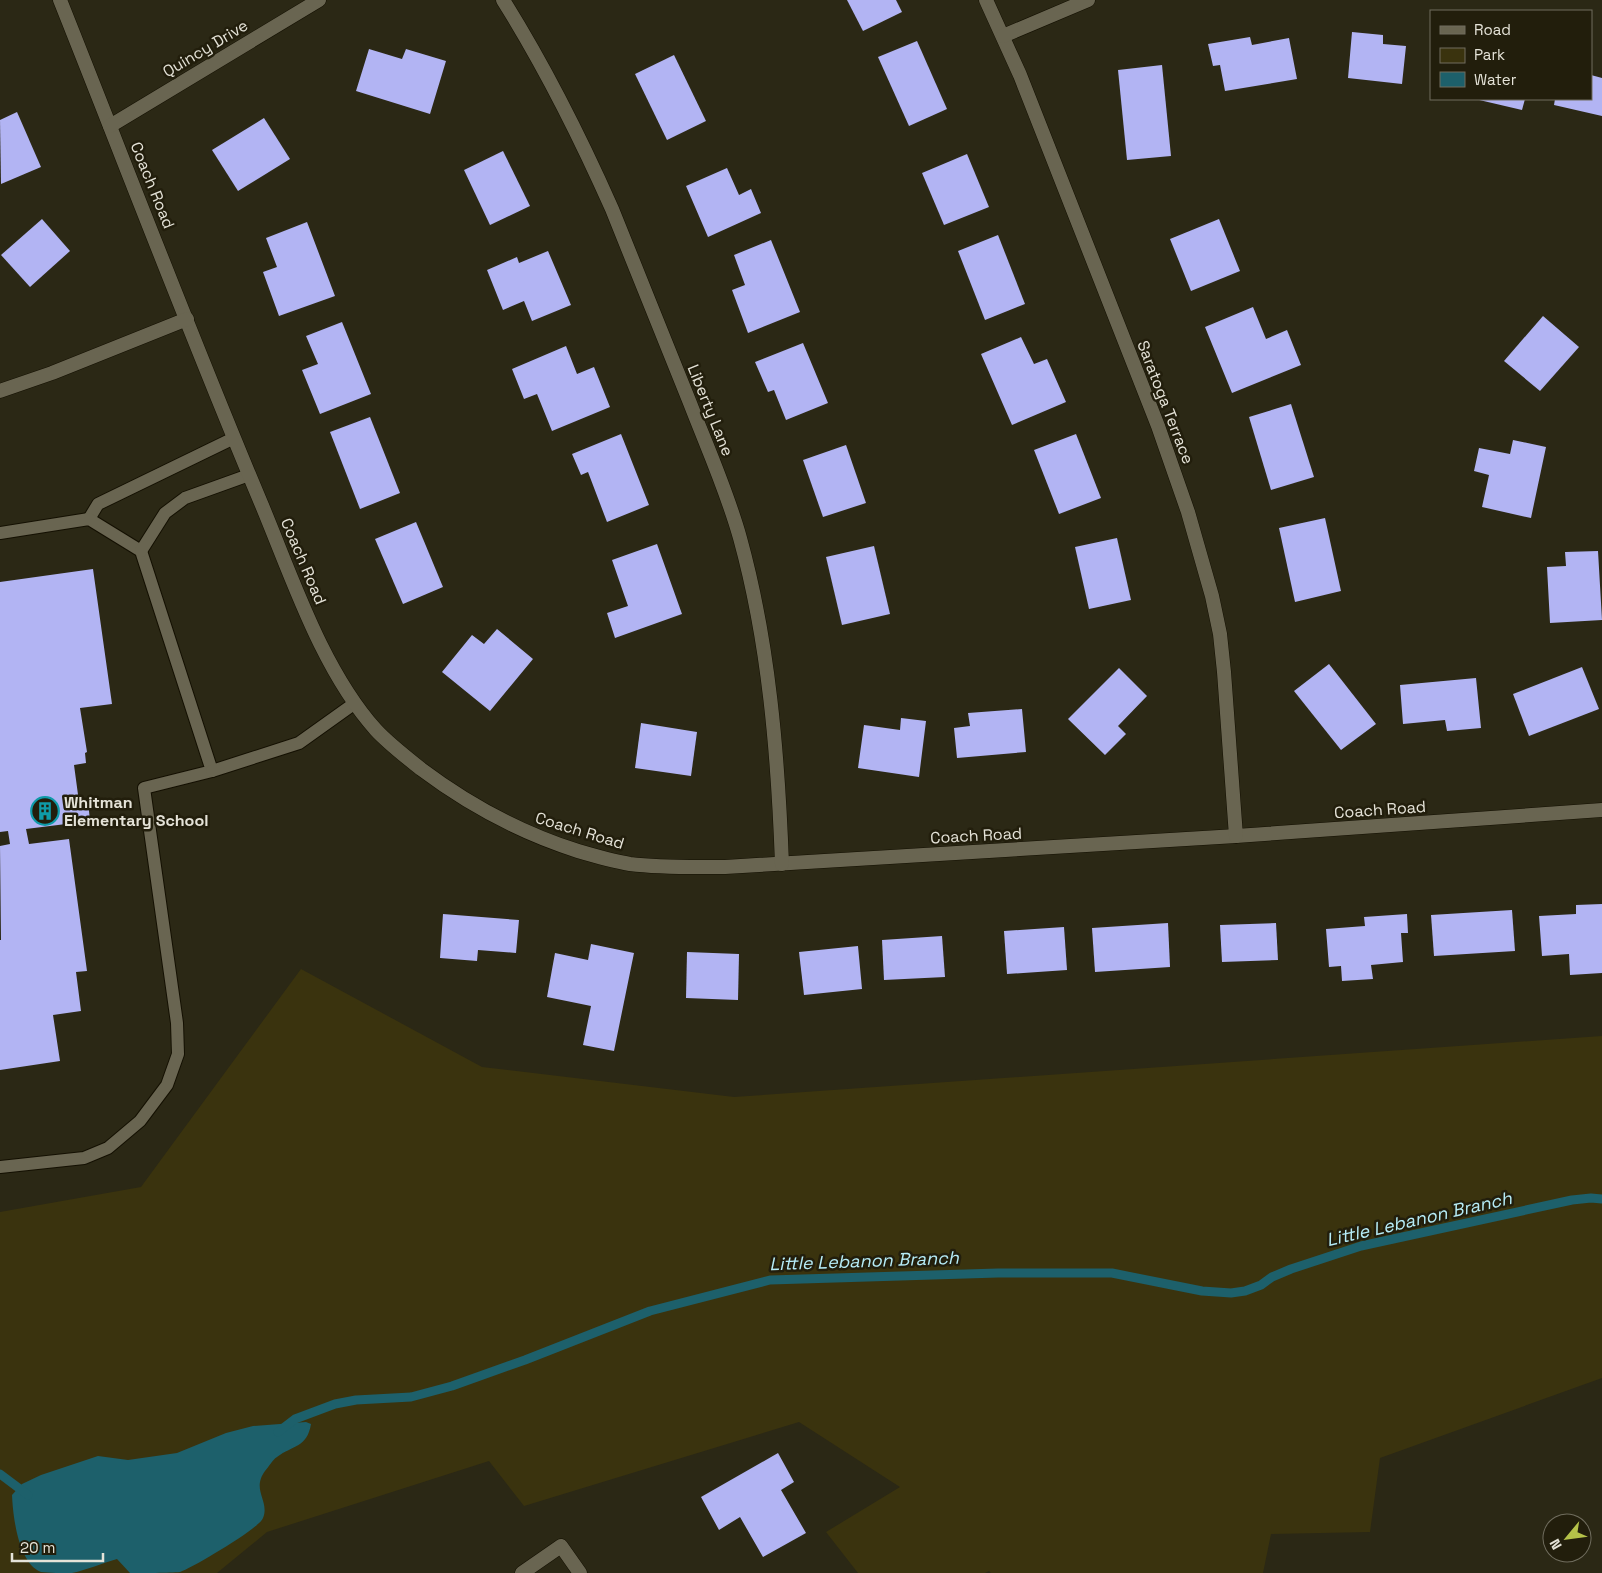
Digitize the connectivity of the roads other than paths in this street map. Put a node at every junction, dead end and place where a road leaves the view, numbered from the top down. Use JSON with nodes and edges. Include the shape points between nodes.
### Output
{"nodes":[{"id":1,"x":60,"y":0,"type":"edge"},
{"id":2,"x":319,"y":0,"type":"edge"},
{"id":3,"x":503,"y":0,"type":"edge"},
{"id":4,"x":986,"y":0,"type":"edge"},
{"id":5,"x":1088,"y":0,"type":"edge"},
{"id":6,"x":1003,"y":36,"type":"junction"},
{"id":7,"x":110,"y":126,"type":"junction"},
{"id":8,"x":187,"y":319,"type":"junction"},
{"id":9,"x":0,"y":391,"type":"edge"},
{"id":10,"x":234,"y":438,"type":"junction"},
{"id":11,"x":249,"y":475,"type":"junction"},
{"id":12,"x":89,"y":519,"type":"junction"},
{"id":13,"x":0,"y":533,"type":"edge"},
{"id":14,"x":141,"y":551,"type":"junction"},
{"id":15,"x":354,"y":703,"type":"junction"},
{"id":16,"x":212,"y":770,"type":"junction"},
{"id":17,"x":1602,"y":810,"type":"edge"},
{"id":18,"x":1236,"y":836,"type":"junction"},
{"id":19,"x":782,"y":864,"type":"junction"},
{"id":20,"x":0,"y":1167,"type":"edge"},
{"id":21,"x":522,"y":1573,"type":"edge"},
{"id":22,"x":580,"y":1573,"type":"edge"}],
"edges":[{"from":1,"to":7,"type":"street","name":"Coach Road"},
{"from":2,"to":7,"type":"street","name":"Quincy Drive"},
{"from":3,"to":19,"type":"street","name":"Liberty Lane","via":[[592,164],[719,475],[737,528],[762,638],[779,798]]},
{"from":4,"to":6,"type":"street","name":"Saratoga Terrace"},
{"from":5,"to":6,"type":"street"},
{"from":6,"to":18,"type":"street","name":"Saratoga Terrace","via":[[1158,426],[1188,512],[1220,634]]},
{"from":7,"to":8,"type":"street","name":"Coach Road"},
{"from":8,"to":9,"type":"street"},
{"from":8,"to":10,"type":"street","name":"Coach Road"},
{"from":10,"to":11,"type":"street","name":"Coach Road"},
{"from":10,"to":12,"type":"lane","via":[[98,504]]},
{"from":11,"to":14,"type":"lane","via":[[185,498],[165,513]]},
{"from":11,"to":15,"type":"street","name":"Coach Road","via":[[314,630]]},
{"from":12,"to":13,"type":"lane"},
{"from":12,"to":14,"type":"lane"},
{"from":14,"to":16,"type":"lane"},
{"from":15,"to":16,"type":"lane","via":[[299,743]]},
{"from":15,"to":19,"type":"street","name":"Coach Road","via":[[377,732],[448,788],[518,828],[554,843],[628,864],[673,867]]},
{"from":16,"to":20,"type":"lane","via":[[144,788],[177,1023],[178,1054],[167,1085],[140,1121],[108,1148],[84,1158]]},
{"from":17,"to":18,"type":"street","name":"Coach Road"},
{"from":18,"to":19,"type":"street","name":"Coach Road"},
{"from":21,"to":22,"type":"street","via":[[561,1546]]}]}
